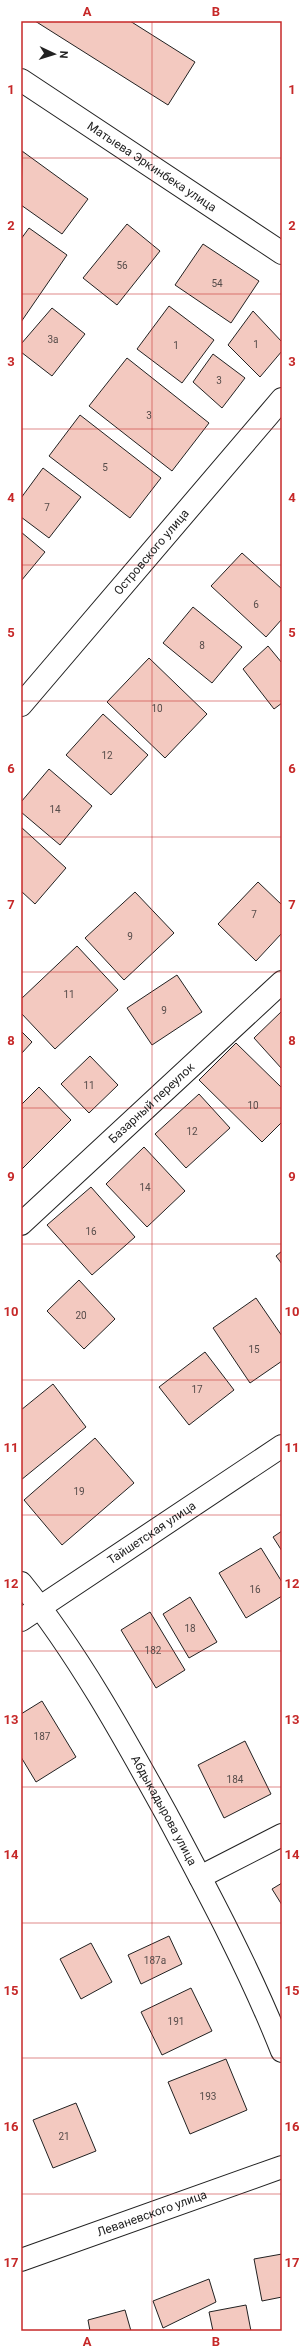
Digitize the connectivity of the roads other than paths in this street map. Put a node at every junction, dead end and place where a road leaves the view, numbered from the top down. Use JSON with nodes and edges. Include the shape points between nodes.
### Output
{"nodes":[{"id":1,"x":21,"y":80,"type":"edge"},
{"id":2,"x":282,"y":254,"type":"edge"},
{"id":3,"x":282,"y":399,"type":"edge"},
{"id":4,"x":21,"y":705,"type":"edge"},
{"id":5,"x":282,"y":982,"type":"edge"},
{"id":6,"x":21,"y":1224,"type":"edge"},
{"id":7,"x":282,"y":1446,"type":"edge"},
{"id":8,"x":21,"y":1583,"type":"edge"},
{"id":9,"x":40,"y":1607,"type":"junction"},
{"id":10,"x":21,"y":1620,"type":"edge"},
{"id":11,"x":282,"y":1835,"type":"edge"},
{"id":12,"x":200,"y":1877,"type":"junction"},
{"id":13,"x":282,"y":2051,"type":"edge"},
{"id":14,"x":282,"y":2167,"type":"edge"},
{"id":15,"x":21,"y":2260,"type":"edge"}],
"edges":[{"from":1,"to":2,"type":"street","name":"Матыева Эркинбека улица"},
{"from":3,"to":4,"type":"street","name":"Островского улица"},
{"from":5,"to":6,"type":"street","name":"Базарный переулок"},
{"from":7,"to":9,"type":"street","name":"Тайшетская улица"},
{"from":8,"to":9,"type":"street","name":"Абдыкадырова улица"},
{"from":9,"to":10,"type":"street","name":"Тайшетская улица"},
{"from":9,"to":12,"type":"street","name":"Абдыкадырова улица","via":[[124,1738]]},
{"from":11,"to":12,"type":"street"},
{"from":12,"to":13,"type":"street","name":"Абдыкадырова улица","via":[[266,2011]]},
{"from":14,"to":15,"type":"street","name":"Леваневского улица"}]}
